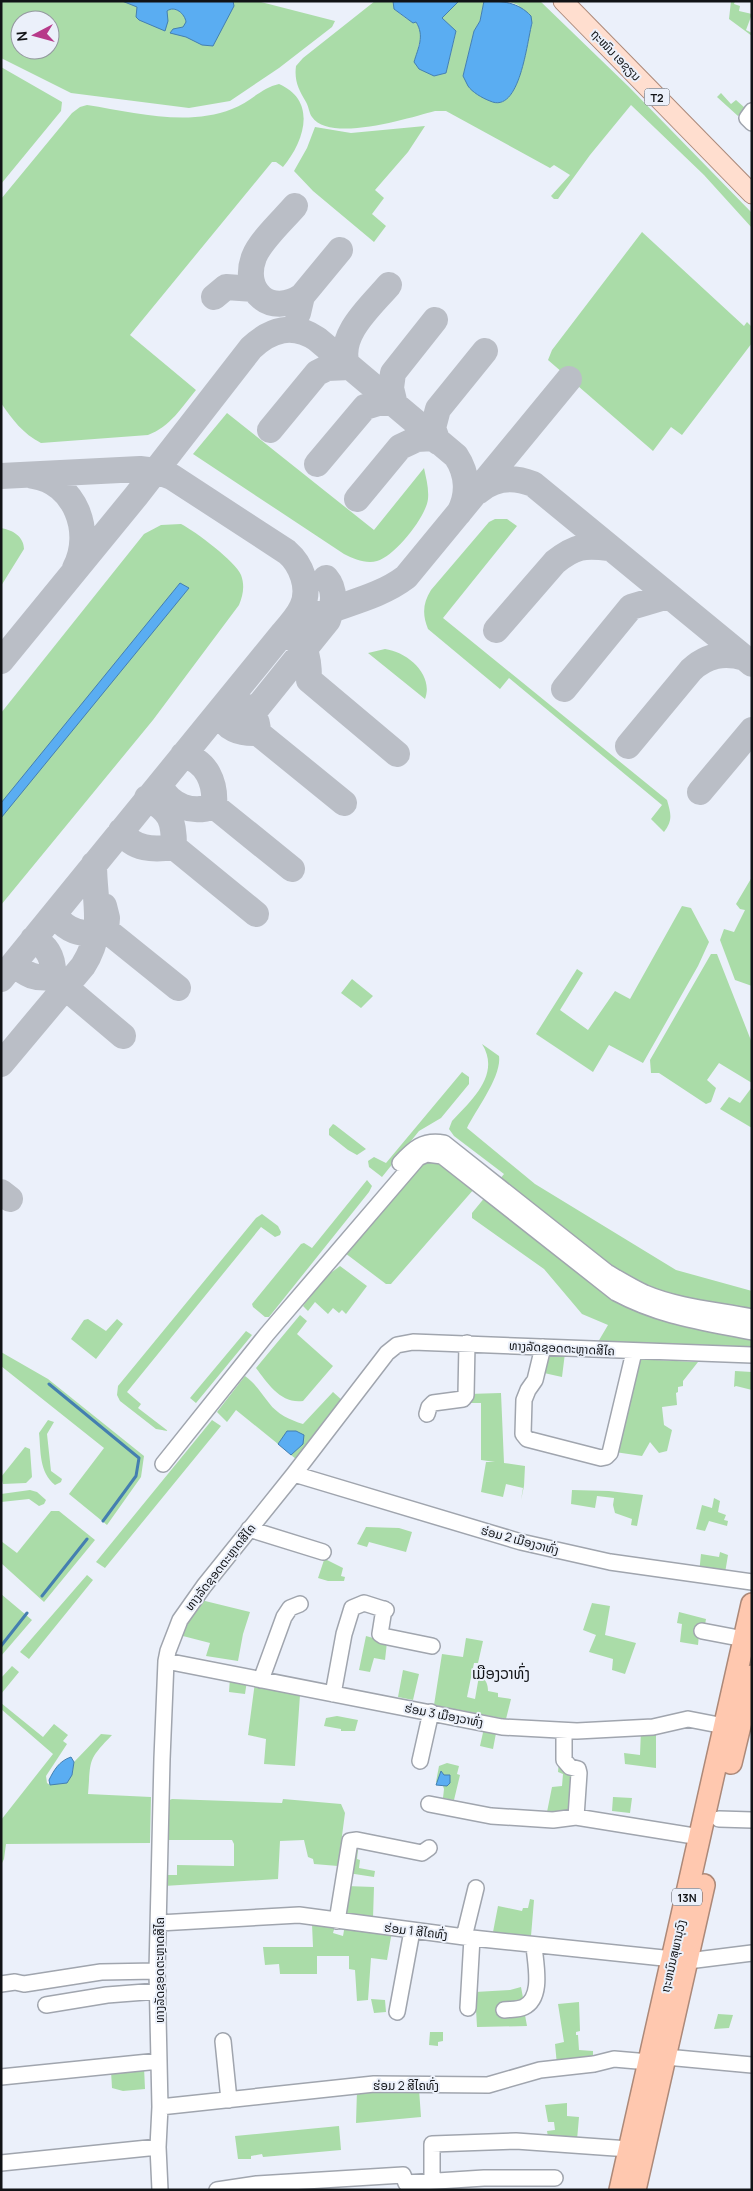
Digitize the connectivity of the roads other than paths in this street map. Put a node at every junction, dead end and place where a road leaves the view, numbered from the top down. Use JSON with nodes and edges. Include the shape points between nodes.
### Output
{"nodes":[{"id":1,"x":563,"y":1,"type":"edge"},
{"id":2,"x":752,"y":194,"type":"edge"},
{"id":3,"x":685,"y":1312,"type":"junction"},
{"id":4,"x":752,"y":1317,"type":"edge"},
{"id":5,"x":752,"y":1332,"type":"edge"},
{"id":6,"x":467,"y":1343,"type":"junction"},
{"id":7,"x":543,"y":1347,"type":"junction"},
{"id":8,"x":634,"y":1352,"type":"junction"},
{"id":9,"x":752,"y":1355,"type":"edge"},
{"id":10,"x":427,"y":1414,"type":"dead end"},
{"id":11,"x":163,"y":1464,"type":"dead end"},
{"id":12,"x":294,"y":1474,"type":"junction"},
{"id":13,"x":249,"y":1529,"type":"junction"},
{"id":14,"x":323,"y":1552,"type":"dead end"},
{"id":15,"x":752,"y":1582,"type":"edge"},
{"id":16,"x":300,"y":1604,"type":"dead end"},
{"id":17,"x":752,"y":1604,"type":"edge"},
{"id":18,"x":702,"y":1631,"type":"dead end"},
{"id":19,"x":744,"y":1640,"type":"junction"},
{"id":20,"x":432,"y":1646,"type":"dead end"},
{"id":21,"x":166,"y":1661,"type":"junction"},
{"id":22,"x":752,"y":1676,"type":"edge"},
{"id":23,"x":261,"y":1680,"type":"junction"},
{"id":24,"x":332,"y":1694,"type":"junction"},
{"id":25,"x":431,"y":1712,"type":"junction"},
{"id":26,"x":747,"y":1715,"type":"edge"},
{"id":27,"x":724,"y":1726,"type":"junction"},
{"id":28,"x":564,"y":1731,"type":"junction"},
{"id":29,"x":420,"y":1761,"type":"dead end"},
{"id":30,"x":429,"y":1804,"type":"dead end"},
{"id":31,"x":576,"y":1817,"type":"junction"},
{"id":32,"x":718,"y":1819,"type":"junction"},
{"id":33,"x":752,"y":1820,"type":"edge"},
{"id":34,"x":700,"y":1837,"type":"junction"},
{"id":35,"x":429,"y":1848,"type":"dead end"},
{"id":36,"x":476,"y":1888,"type":"dead end"},
{"id":37,"x":337,"y":1921,"type":"junction"},
{"id":38,"x":159,"y":1923,"type":"junction"},
{"id":39,"x":412,"y":1931,"type":"junction"},
{"id":40,"x":468,"y":1938,"type":"junction"},
{"id":41,"x":534,"y":1945,"type":"junction"},
{"id":42,"x":752,"y":1953,"type":"edge"},
{"id":43,"x":680,"y":1960,"type":"junction"},
{"id":44,"x":157,"y":1971,"type":"junction"},
{"id":45,"x":1,"y":1984,"type":"edge"},
{"id":46,"x":158,"y":1991,"type":"junction"},
{"id":47,"x":46,"y":2005,"type":"dead end"},
{"id":48,"x":468,"y":2008,"type":"dead end"},
{"id":49,"x":504,"y":2010,"type":"dead end"},
{"id":50,"x":397,"y":2012,"type":"dead end"},
{"id":51,"x":223,"y":2041,"type":"dead end"},
{"id":52,"x":658,"y":2060,"type":"junction"},
{"id":53,"x":159,"y":2061,"type":"junction"},
{"id":54,"x":752,"y":2065,"type":"edge"},
{"id":55,"x":1,"y":2078,"type":"edge"},
{"id":56,"x":228,"y":2100,"type":"junction"},
{"id":57,"x":160,"y":2107,"type":"junction"},
{"id":58,"x":158,"y":2147,"type":"junction"},
{"id":59,"x":629,"y":2149,"type":"junction"},
{"id":60,"x":1,"y":2163,"type":"edge"},
{"id":61,"x":555,"y":2178,"type":"dead end"},
{"id":62,"x":432,"y":2180,"type":"junction"},
{"id":63,"x":160,"y":2190,"type":"edge"},
{"id":64,"x":217,"y":2190,"type":"edge"},
{"id":65,"x":620,"y":2190,"type":"edge"},
{"id":66,"x":635,"y":2190,"type":"edge"}],
"edges":[{"from":1,"to":2,"type":"main road","name":"ຖະໜົນ ເອຊຽນ","number":"T2"},
{"from":3,"to":4,"type":"street"},
{"from":3,"to":5,"type":"street"},
{"from":3,"to":11,"type":"street","via":[[640,1306],[616,1292],[598,1272],[485,1183],[442,1156],[427,1154],[418,1158],[267,1334]]},
{"from":6,"to":7,"type":"street","name":"ທາງລັດຊອດຕະຫຼາດສີໄຄ"},
{"from":6,"to":10,"type":"street","via":[[466,1395],[463,1399],[433,1403]]},
{"from":6,"to":12,"type":"street","name":"ທາງລັດຊອດຕະຫຼາດສີໄຄ","via":[[413,1342],[397,1345],[387,1353]]},
{"from":7,"to":8,"type":"street","name":"ທາງລັດຊອດຕະຫຼາດສີໄຄ"},
{"from":7,"to":8,"type":"street","via":[[535,1380],[524,1400],[523,1434],[527,1439],[601,1458],[610,1453]]},
{"from":8,"to":9,"type":"street","name":"ທາງລັດຊອດຕະຫຼາດສີໄຄ"},
{"from":12,"to":13,"type":"street","name":"ທາງລັດຊອດຕະຫຼາດສີໄຄ"},
{"from":12,"to":15,"type":"street","name":"ຮ່ອມ 2 ເມືອງວາທົ່ງ","via":[[521,1542],[610,1562]]},
{"from":13,"to":14,"type":"street"},
{"from":13,"to":21,"type":"street","name":"ທາງລັດຊອດຕະຫຼາດສີໄຄ","via":[[180,1620]]},
{"from":16,"to":23,"type":"street","via":[[290,1608],[284,1617]]},
{"from":17,"to":19,"type":"highway","name":"ຖະຫນົນສຸພານຸວົງ","number":"13N"},
{"from":18,"to":19,"type":"street"},
{"from":19,"to":27,"type":"highway","name":"ຖະຫນົນສຸພານຸວົງ","number":"13N"},
{"from":20,"to":24,"type":"street","via":[[380,1634],[385,1610],[364,1603],[352,1608]]},
{"from":21,"to":23,"type":"street","name":"ຮ່ອມ 3 ເມືອງວາທົ່ງ"},
{"from":21,"to":38,"type":"street","name":"ທາງລັດຊອດຕະຫຼາດສີໄຄ"},
{"from":22,"to":26,"type":"highway","name":"ຖະຫນົນສຸພານຸວົງ","number":"13N"},
{"from":23,"to":24,"type":"street","name":"ຮ່ອມ 3 ເມືອງວາທົ່ງ"},
{"from":24,"to":25,"type":"street","name":"ຮ່ອມ 3 ເມືອງວາທົ່ງ"},
{"from":25,"to":28,"type":"street","name":"ຮ່ອມ 3 ເມືອງວາທົ່ງ","via":[[502,1727]]},
{"from":25,"to":29,"type":"street"},
{"from":26,"to":32,"type":"highway","name":"ຖະຫນົນສຸພານຸວົງ","number":"13N"},
{"from":27,"to":28,"type":"street","name":"ຮ່ອມ 3 ເມືອງວາທົ່ງ","via":[[688,1719],[653,1727]]},
{"from":27,"to":34,"type":"highway","name":"ຖະຫນົນສຸພານຸວົງ","number":"13N"},
{"from":28,"to":31,"type":"street","via":[[564,1760],[579,1773]]},
{"from":30,"to":31,"type":"street","via":[[491,1816],[553,1820]]},
{"from":31,"to":34,"type":"street"},
{"from":32,"to":33,"type":"street"},
{"from":32,"to":43,"type":"highway","name":"ຖະຫນົນສຸພານຸວົງ","number":"13N"},
{"from":34,"to":43,"type":"highway","name":"ຖະຫນົນສຸພານຸວົງ","number":"13N"},
{"from":35,"to":37,"type":"street","via":[[422,1852],[350,1841]]},
{"from":36,"to":40,"type":"street"},
{"from":37,"to":38,"type":"street","name":"ຮ່ອມ 1 ສີໄຄທົ່ງ","via":[[290,1915]]},
{"from":37,"to":39,"type":"street","name":"ຮ່ອມ 1 ສີໄຄທົ່ງ"},
{"from":38,"to":44,"type":"street","name":"ທາງລັດຊອດຕະຫຼາດສີໄຄ"},
{"from":39,"to":40,"type":"street","name":"ຮ່ອມ 1 ສີໄຄທົ່ງ"},
{"from":39,"to":50,"type":"street"},
{"from":40,"to":41,"type":"street","name":"ຮ່ອມ 1 ສີໄຄທົ່ງ"},
{"from":40,"to":48,"type":"street"},
{"from":41,"to":43,"type":"street","name":"ຮ່ອມ 1 ສີໄຄທົ່ງ"},
{"from":41,"to":49,"type":"street","via":[[537,1984],[534,1995],[522,2008]]},
{"from":42,"to":43,"type":"street","name":"ຮ່ອມ 1 ສີໄຄທົ່ງ"},
{"from":43,"to":52,"type":"highway","name":"ຖະຫນົນສຸພານຸວົງ","number":"13N"},
{"from":44,"to":45,"type":"street","via":[[100,1972],[24,1984]]},
{"from":44,"to":46,"type":"street","name":"ທາງລັດຊອດຕະຫຼາດສີໄຄ"},
{"from":46,"to":47,"type":"street"},
{"from":46,"to":53,"type":"street","name":"ທາງລັດຊອດຕະຫຼາດສີໄຄ"},
{"from":51,"to":56,"type":"street"},
{"from":52,"to":54,"type":"street","name":"ຮ່ອມ 2 ສີໄຄທົ່ງ"},
{"from":52,"to":56,"type":"street","name":"ຮ່ອມ 2 ສີໄຄທົ່ງ","via":[[614,2059],[540,2070],[488,2085],[374,2084]]},
{"from":52,"to":59,"type":"highway","name":"ຖະຫນົນສຸພານຸວົງ","number":"13N"},
{"from":52,"to":66,"type":"highway","name":"ຖະຫນົນສຸພານຸວົງ","number":"13N"},
{"from":53,"to":55,"type":"street"},
{"from":53,"to":57,"type":"street","name":"ທາງລັດຊອດຕະຫຼາດສີໄຄ"},
{"from":56,"to":57,"type":"street","name":"ຮ່ອມ 2 ສີໄຄທົ່ງ"},
{"from":57,"to":58,"type":"street","name":"ທາງລັດຊອດຕະຫຼາດສີໄຄ"},
{"from":58,"to":60,"type":"street"},
{"from":58,"to":63,"type":"street","name":"ທາງລັດຊອດຕະຫຼາດສີໄຄ"},
{"from":59,"to":62,"type":"street","via":[[516,2141],[432,2144]]},
{"from":59,"to":65,"type":"highway","name":"ຖະຫນົນສຸພານຸວົງ","number":"13N"},
{"from":61,"to":62,"type":"street"},
{"from":62,"to":64,"type":"street","via":[[406,2183],[404,2175],[257,2184]]}]}
